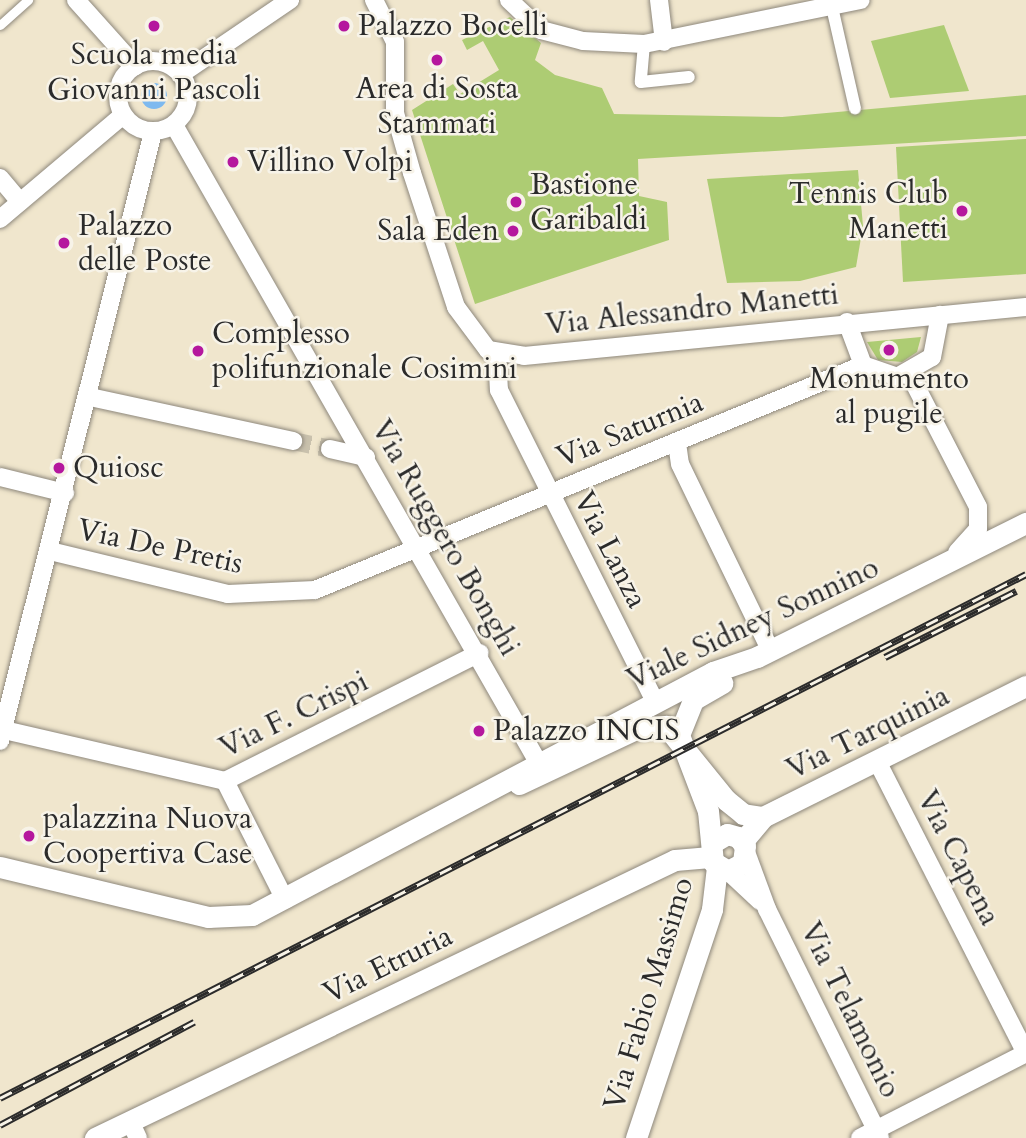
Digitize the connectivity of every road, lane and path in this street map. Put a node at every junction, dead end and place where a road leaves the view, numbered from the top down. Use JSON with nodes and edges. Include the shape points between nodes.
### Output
{"nodes":[{"id":1,"x":28,"y":0,"type":"edge"},
{"id":2,"x":76,"y":0,"type":"edge"},
{"id":3,"x":290,"y":0,"type":"edge"},
{"id":4,"x":373,"y":0,"type":"edge"},
{"id":5,"x":509,"y":0,"type":"edge"},
{"id":6,"x":659,"y":0,"type":"edge"},
{"id":7,"x":861,"y":0,"type":"edge"},
{"id":8,"x":832,"y":7,"type":"junction"},
{"id":9,"x":0,"y":25,"type":"edge"},
{"id":10,"x":664,"y":42,"type":"junction"},
{"id":11,"x":644,"y":44,"type":"junction"},
{"id":12,"x":135,"y":66,"type":"junction"},
{"id":13,"x":181,"y":74,"type":"junction"},
{"id":14,"x":689,"y":77,"type":"dead end"},
{"id":15,"x":855,"y":108,"type":"dead end"},
{"id":16,"x":124,"y":115,"type":"junction"},
{"id":17,"x":174,"y":125,"type":"junction"},
{"id":18,"x":153,"y":132,"type":"junction"},
{"id":19,"x":0,"y":178,"type":"edge"},
{"id":20,"x":20,"y":202,"type":"junction"},
{"id":21,"x":0,"y":219,"type":"edge"},
{"id":22,"x":1026,"y":307,"type":"edge"},
{"id":23,"x":940,"y":314,"type":"junction"},
{"id":24,"x":847,"y":323,"type":"junction"},
{"id":25,"x":497,"y":353,"type":"junction"},
{"id":26,"x":863,"y":365,"type":"junction"},
{"id":27,"x":910,"y":375,"type":"junction"},
{"id":28,"x":90,"y":397,"type":"junction"},
{"id":29,"x":293,"y":441,"type":"tunnel mouth"},
{"id":30,"x":677,"y":443,"type":"junction"},
{"id":31,"x":330,"y":449,"type":"tunnel mouth"},
{"id":32,"x":366,"y":457,"type":"junction"},
{"id":33,"x":0,"y":477,"type":"edge"},
{"id":34,"x":65,"y":493,"type":"junction"},
{"id":35,"x":550,"y":493,"type":"junction"},
{"id":36,"x":1026,"y":523,"type":"edge"},
{"id":37,"x":50,"y":551,"type":"junction"},
{"id":38,"x":419,"y":551,"type":"junction"},
{"id":39,"x":935,"y":571,"type":"junction"},
{"id":40,"x":480,"y":653,"type":"junction"},
{"id":41,"x":764,"y":654,"type":"junction"},
{"id":42,"x":1026,"y":686,"type":"edge"},
{"id":43,"x":651,"y":694,"type":"dead end"},
{"id":44,"x":1,"y":733,"type":"edge"},
{"id":45,"x":679,"y":735,"type":"junction"},
{"id":46,"x":538,"y":762,"type":"junction"},
{"id":47,"x":878,"y":763,"type":"junction"},
{"id":48,"x":225,"y":782,"type":"junction"},
{"id":49,"x":495,"y":792,"type":"junction"},
{"id":50,"x":763,"y":817,"type":"junction"},
{"id":51,"x":745,"y":847,"type":"junction"},
{"id":52,"x":717,"y":859,"type":"junction"},
{"id":53,"x":0,"y":867,"type":"edge"},
{"id":54,"x":285,"y":900,"type":"junction"},
{"id":55,"x":767,"y":909,"type":"junction"},
{"id":56,"x":1026,"y":1053,"type":"edge"},
{"id":57,"x":134,"y":1130,"type":"edge"},
{"id":58,"x":872,"y":1135,"type":"edge"},
{"id":59,"x":95,"y":1138,"type":"edge"},
{"id":60,"x":636,"y":1138,"type":"edge"}],
"edges":[{"from":1,"to":9,"type":"lane"},
{"from":2,"to":12,"type":"street"},
{"from":3,"to":13,"type":"street"},
{"from":4,"to":25,"type":"street","via":[[395,42],[395,113],[456,307],[473,337]]},
{"from":5,"to":11,"type":"street","via":[[541,30],[583,41]]},
{"from":6,"to":10,"type":"street"},
{"from":7,"to":8,"type":"street"},
{"from":8,"to":10,"type":"street"},
{"from":8,"to":15,"type":"street"},
{"from":10,"to":11,"type":"street"},
{"from":11,"to":14,"type":"street","via":[[641,82]]},
{"from":12,"to":13,"type":"street","via":[[159,61]]},
{"from":12,"to":16,"type":"street","via":[[118,94]]},
{"from":13,"to":17,"type":"street","via":[[189,95]]},
{"from":16,"to":18,"type":"street"},
{"from":16,"to":20,"type":"street"},
{"from":17,"to":18,"type":"street"},
{"from":17,"to":32,"type":"street","name":"Via Ruggero Bonghi"},
{"from":18,"to":28,"type":"street"},
{"from":19,"to":20,"type":"street"},
{"from":20,"to":21,"type":"street"},
{"from":22,"to":23,"type":"street","name":"Via Alessandro Manetti"},
{"from":23,"to":24,"type":"street","name":"Via Alessandro Manetti"},
{"from":23,"to":27,"type":"street","via":[[932,357]]},
{"from":24,"to":25,"type":"street","name":"Via Alessandro Manetti","via":[[524,356]]},
{"from":24,"to":26,"type":"street"},
{"from":25,"to":35,"type":"street","name":"Via Lanza","via":[[499,390]]},
{"from":26,"to":27,"type":"street","via":[[885,377]]},
{"from":26,"to":30,"type":"street","name":"Via Saturnia"},
{"from":27,"to":39,"type":"street","via":[[980,520],[971,540]]},
{"from":28,"to":29,"type":"street"},
{"from":28,"to":34,"type":"street"},
{"from":30,"to":35,"type":"street","name":"Via Saturnia"},
{"from":30,"to":41,"type":"street","via":[[680,464]]},
{"from":31,"to":32,"type":"street"},
{"from":32,"to":38,"type":"street","name":"Via Ruggero Bonghi"},
{"from":33,"to":34,"type":"street"},
{"from":34,"to":37,"type":"street"},
{"from":35,"to":38,"type":"street","name":"Via Saturnia"},
{"from":35,"to":43,"type":"street","name":"Via Lanza"},
{"from":36,"to":39,"type":"street","name":"Viale Sidney Sonnino"},
{"from":37,"to":38,"type":"street","name":"Via De Pretis","via":[[228,594],[264,596],[315,590]]},
{"from":37,"to":44,"type":"street"},
{"from":38,"to":40,"type":"street","name":"Via Ruggero Bonghi"},
{"from":39,"to":41,"type":"street","name":"Viale Sidney Sonnino"},
{"from":40,"to":46,"type":"street","name":"Via Ruggero Bonghi"},
{"from":40,"to":48,"type":"street","name":"Via F. Crispi"},
{"from":41,"to":45,"type":"street","via":[[693,700]]},
{"from":41,"to":46,"type":"street","name":"Viale Sidney Sonnino","via":[[713,672]]},
{"from":42,"to":47,"type":"street","name":"Via Tarquinia"},
{"from":44,"to":48,"type":"street","name":"Via F. Crispi"},
{"from":45,"to":49,"type":"street","via":[[666,726],[636,729],[550,773]]},
{"from":45,"to":50,"type":"street","via":[[726,800],[743,814]]},
{"from":45,"to":52,"type":"street","name":"Via Fabio Massimo","via":[[708,811]]},
{"from":46,"to":49,"type":"street","name":"Viale Sidney Sonnino"},
{"from":47,"to":50,"type":"street","name":"Via Tarquinia"},
{"from":47,"to":56,"type":"street","name":"Via Capena"},
{"from":48,"to":54,"type":"street"},
{"from":49,"to":54,"type":"street","name":"Viale Sidney Sonnino"},
{"from":50,"to":51,"type":"street","name":"Via Tarquinia"},
{"from":51,"to":52,"type":"street","via":[[739,867]]},
{"from":51,"to":52,"type":"street","via":[[727,834]]},
{"from":51,"to":55,"type":"street","name":"Via Telamonio"},
{"from":52,"to":55,"type":"street","name":"Via Telamonio"},
{"from":52,"to":57,"type":"street","name":"Via Etruria","via":[[675,860]]},
{"from":52,"to":60,"type":"street","name":"Via Fabio Massimo","via":[[712,909]]},
{"from":53,"to":54,"type":"street","name":"Viale Sidney Sonnino","via":[[226,919]]},
{"from":55,"to":58,"type":"street","name":"Via Telamonio"},
{"from":56,"to":58,"type":"street"},
{"from":57,"to":59,"type":"street","name":"Via Etruria"}]}
